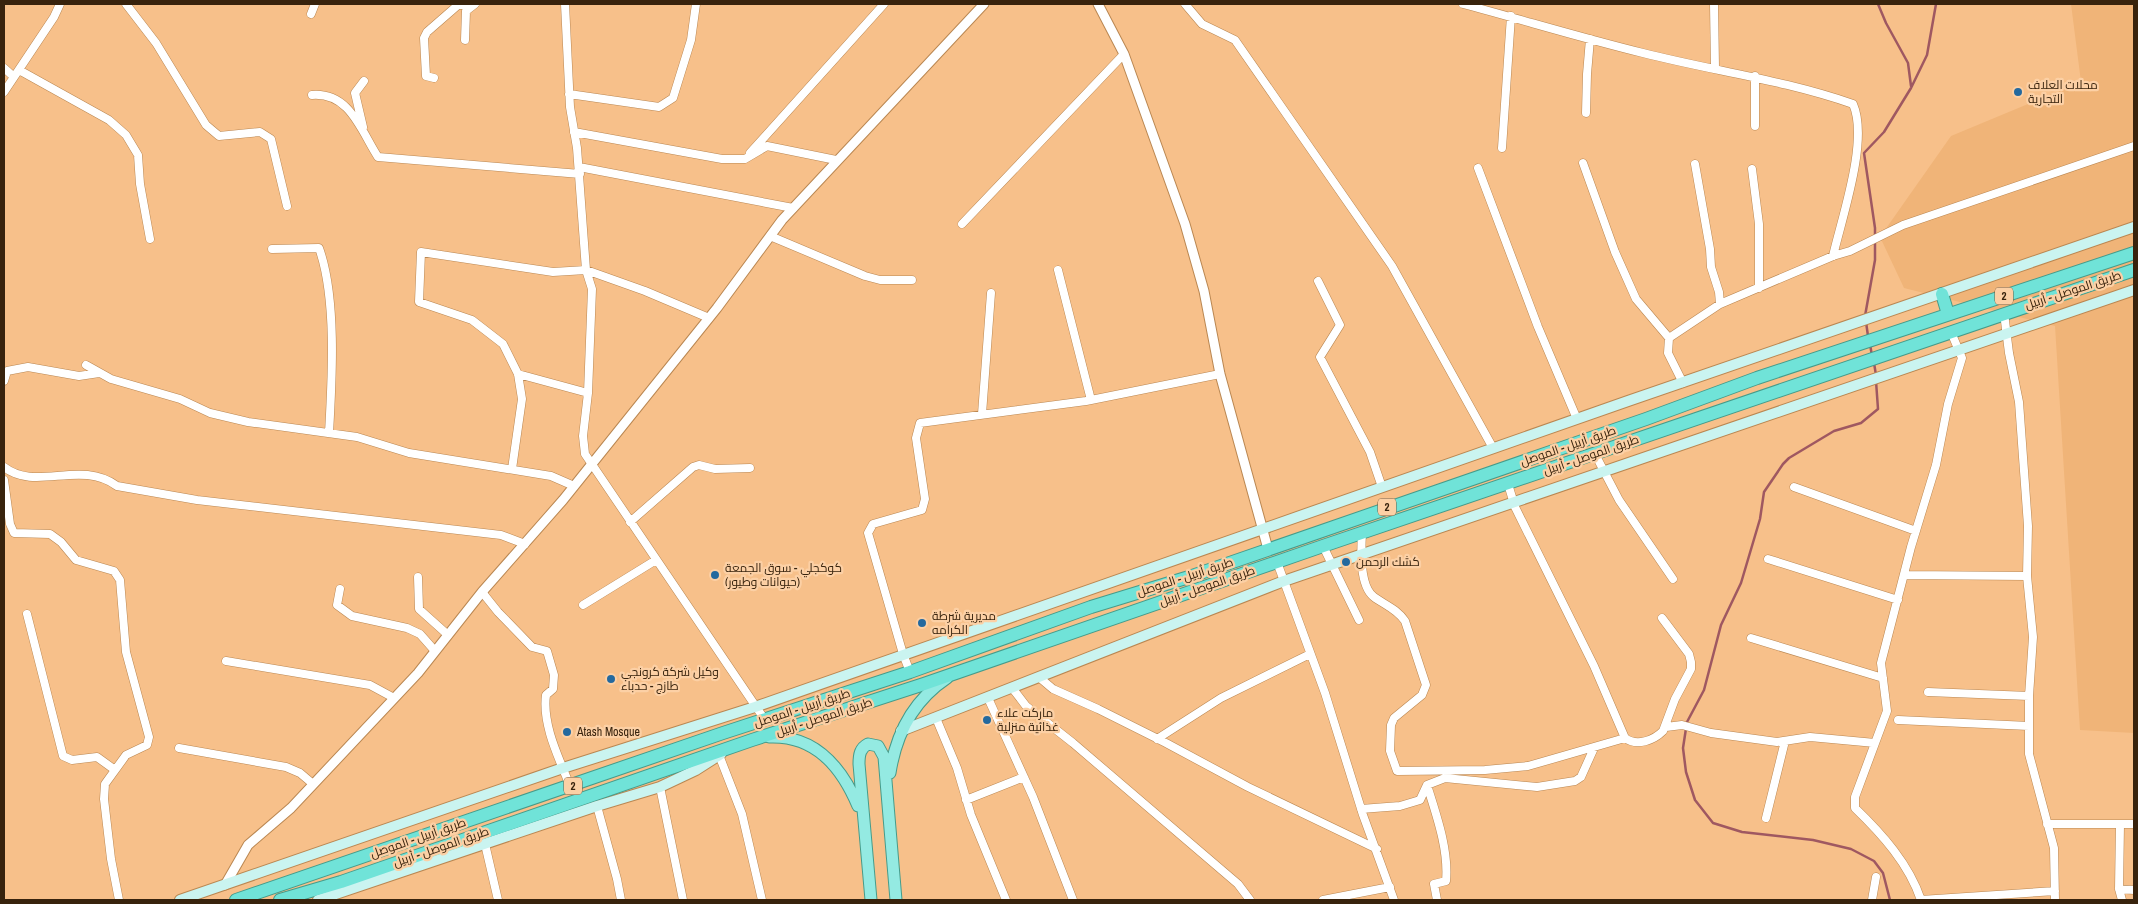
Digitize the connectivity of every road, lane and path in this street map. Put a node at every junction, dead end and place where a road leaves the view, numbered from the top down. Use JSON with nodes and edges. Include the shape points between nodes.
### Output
{"nodes":[{"id":1,"x":60,"y":4,"type":"edge"},
{"id":2,"x":126,"y":4,"type":"edge"},
{"id":3,"x":315,"y":4,"type":"edge"},
{"id":4,"x":473,"y":4,"type":"edge"},
{"id":5,"x":696,"y":4,"type":"edge"},
{"id":6,"x":884,"y":4,"type":"edge"},
{"id":7,"x":984,"y":4,"type":"edge"},
{"id":8,"x":1098,"y":4,"type":"edge"},
{"id":9,"x":1185,"y":4,"type":"edge"},
{"id":10,"x":1463,"y":4,"type":"edge"},
{"id":11,"x":1714,"y":4,"type":"edge"},
{"id":12,"x":563,"y":5,"type":"edge"},
{"id":13,"x":310,"y":14,"type":"dead end"},
{"id":14,"x":1511,"y":16,"type":"junction"},
{"id":15,"x":1590,"y":39,"type":"junction"},
{"id":16,"x":466,"y":40,"type":"dead end"},
{"id":17,"x":1124,"y":54,"type":"junction"},
{"id":18,"x":4,"y":68,"type":"edge"},
{"id":19,"x":1715,"y":68,"type":"junction"},
{"id":20,"x":16,"y":73,"type":"junction"},
{"id":21,"x":1755,"y":76,"type":"junction"},
{"id":22,"x":434,"y":78,"type":"dead end"},
{"id":23,"x":364,"y":81,"type":"dead end"},
{"id":24,"x":4,"y":92,"type":"edge"},
{"id":25,"x":570,"y":94,"type":"junction"},
{"id":26,"x":312,"y":95,"type":"dead end"},
{"id":27,"x":1586,"y":113,"type":"dead end"},
{"id":28,"x":1755,"y":126,"type":"dead end"},
{"id":29,"x":365,"y":132,"type":"junction"},
{"id":30,"x":574,"y":132,"type":"junction"},
{"id":31,"x":2134,"y":146,"type":"edge"},
{"id":32,"x":1502,"y":148,"type":"dead end"},
{"id":33,"x":745,"y":159,"type":"junction"},
{"id":34,"x":836,"y":160,"type":"junction"},
{"id":35,"x":1583,"y":163,"type":"dead end"},
{"id":36,"x":1694,"y":164,"type":"dead end"},
{"id":37,"x":1478,"y":168,"type":"dead end"},
{"id":38,"x":1752,"y":169,"type":"dead end"},
{"id":39,"x":579,"y":171,"type":"junction"},
{"id":40,"x":287,"y":206,"type":"dead end"},
{"id":41,"x":793,"y":208,"type":"junction"},
{"id":42,"x":962,"y":224,"type":"dead end"},
{"id":43,"x":2134,"y":227,"type":"edge"},
{"id":44,"x":770,"y":236,"type":"junction"},
{"id":45,"x":150,"y":239,"type":"dead end"},
{"id":46,"x":272,"y":249,"type":"dead end"},
{"id":47,"x":2134,"y":253,"type":"edge"},
{"id":48,"x":1832,"y":256,"type":"junction"},
{"id":49,"x":586,"y":270,"type":"junction"},
{"id":50,"x":1058,"y":270,"type":"dead end"},
{"id":51,"x":2134,"y":270,"type":"edge"},
{"id":52,"x":912,"y":280,"type":"dead end"},
{"id":53,"x":1318,"y":281,"type":"dead end"},
{"id":54,"x":1759,"y":288,"type":"junction"},
{"id":55,"x":2134,"y":290,"type":"edge"},
{"id":56,"x":990,"y":293,"type":"dead end"},
{"id":57,"x":1942,"y":294,"type":"junction"},
{"id":58,"x":1720,"y":304,"type":"junction"},
{"id":59,"x":2004,"y":313,"type":"junction"},
{"id":60,"x":1948,"y":314,"type":"junction"},
{"id":61,"x":709,"y":318,"type":"junction"},
{"id":62,"x":1951,"y":332,"type":"junction"},
{"id":63,"x":2006,"y":334,"type":"junction"},
{"id":64,"x":1669,"y":338,"type":"junction"},
{"id":65,"x":1960,"y":350,"type":"junction"},
{"id":66,"x":86,"y":365,"type":"dead end"},
{"id":67,"x":99,"y":373,"type":"junction"},
{"id":68,"x":518,"y":374,"type":"junction"},
{"id":69,"x":1220,"y":374,"type":"junction"},
{"id":70,"x":4,"y":381,"type":"edge"},
{"id":71,"x":1683,"y":383,"type":"junction"},
{"id":72,"x":588,"y":393,"type":"junction"},
{"id":73,"x":1091,"y":400,"type":"junction"},
{"id":74,"x":982,"y":414,"type":"junction"},
{"id":75,"x":1577,"y":419,"type":"junction"},
{"id":76,"x":329,"y":433,"type":"junction"},
{"id":77,"x":1493,"y":448,"type":"junction"},
{"id":78,"x":1595,"y":454,"type":"junction"},
{"id":79,"x":591,"y":466,"type":"junction"},
{"id":80,"x":4,"y":467,"type":"edge"},
{"id":81,"x":512,"y":468,"type":"junction"},
{"id":82,"x":750,"y":468,"type":"dead end"},
{"id":83,"x":1605,"y":472,"type":"junction"},
{"id":84,"x":4,"y":480,"type":"edge"},
{"id":85,"x":1508,"y":484,"type":"junction"},
{"id":86,"x":574,"y":486,"type":"junction"},
{"id":87,"x":1382,"y":487,"type":"junction"},
{"id":88,"x":1794,"y":487,"type":"dead end"},
{"id":89,"x":1514,"y":503,"type":"junction"},
{"id":90,"x":630,"y":522,"type":"junction"},
{"id":91,"x":1262,"y":529,"type":"junction"},
{"id":92,"x":1916,"y":531,"type":"junction"},
{"id":93,"x":1362,"y":533,"type":"junction"},
{"id":94,"x":525,"y":544,"type":"junction"},
{"id":95,"x":1323,"y":546,"type":"junction"},
{"id":96,"x":1268,"y":549,"type":"junction"},
{"id":97,"x":1361,"y":555,"type":"junction"},
{"id":98,"x":1768,"y":559,"type":"dead end"},
{"id":99,"x":656,"y":560,"type":"junction"},
{"id":100,"x":1277,"y":562,"type":"junction"},
{"id":101,"x":1332,"y":565,"type":"junction"},
{"id":102,"x":1904,"y":575,"type":"junction"},
{"id":103,"x":2027,"y":576,"type":"junction"},
{"id":104,"x":418,"y":577,"type":"dead end"},
{"id":105,"x":1673,"y":579,"type":"dead end"},
{"id":106,"x":1284,"y":581,"type":"junction"},
{"id":107,"x":340,"y":589,"type":"dead end"},
{"id":108,"x":482,"y":592,"type":"junction"},
{"id":109,"x":1898,"y":600,"type":"junction"},
{"id":110,"x":583,"y":604,"type":"dead end"},
{"id":111,"x":27,"y":614,"type":"dead end"},
{"id":112,"x":1662,"y":618,"type":"dead end"},
{"id":113,"x":1359,"y":620,"type":"dead end"},
{"id":114,"x":448,"y":635,"type":"junction"},
{"id":115,"x":1751,"y":638,"type":"dead end"},
{"id":116,"x":435,"y":650,"type":"junction"},
{"id":117,"x":903,"y":654,"type":"junction"},
{"id":118,"x":1310,"y":654,"type":"junction"},
{"id":119,"x":226,"y":661,"type":"dead end"},
{"id":120,"x":966,"y":668,"type":"junction"},
{"id":121,"x":910,"y":672,"type":"junction"},
{"id":122,"x":1040,"y":678,"type":"junction"},
{"id":123,"x":1883,"y":678,"type":"junction"},
{"id":124,"x":1013,"y":689,"type":"junction"},
{"id":125,"x":1928,"y":692,"type":"dead end"},
{"id":126,"x":2029,"y":696,"type":"junction"},
{"id":127,"x":394,"y":698,"type":"junction"},
{"id":128,"x":988,"y":698,"type":"junction"},
{"id":129,"x":755,"y":707,"type":"junction"},
{"id":130,"x":936,"y":718,"type":"junction"},
{"id":131,"x":765,"y":720,"type":"junction"},
{"id":132,"x":1898,"y":720,"type":"dead end"},
{"id":133,"x":2029,"y":726,"type":"junction"},
{"id":134,"x":1666,"y":727,"type":"junction"},
{"id":135,"x":901,"y":731,"type":"junction"},
{"id":136,"x":1157,"y":738,"type":"junction"},
{"id":137,"x":1625,"y":738,"type":"junction"},
{"id":138,"x":752,"y":740,"type":"junction"},
{"id":139,"x":1785,"y":741,"type":"junction"},
{"id":140,"x":1875,"y":743,"type":"junction"},
{"id":141,"x":733,"y":747,"type":"junction"},
{"id":142,"x":179,"y":748,"type":"dead end"},
{"id":143,"x":1594,"y":748,"type":"junction"},
{"id":144,"x":719,"y":755,"type":"junction"},
{"id":145,"x":563,"y":768,"type":"junction"},
{"id":146,"x":115,"y":770,"type":"junction"},
{"id":147,"x":1024,"y":777,"type":"junction"},
{"id":148,"x":313,"y":784,"type":"junction"},
{"id":149,"x":1427,"y":785,"type":"junction"},
{"id":150,"x":570,"y":786,"type":"junction"},
{"id":151,"x":660,"y":787,"type":"junction"},
{"id":152,"x":888,"y":792,"type":"junction"},
{"id":153,"x":966,"y":800,"type":"junction"},
{"id":154,"x":597,"y":806,"type":"junction"},
{"id":155,"x":1361,"y":809,"type":"junction"},
{"id":156,"x":862,"y":818,"type":"junction"},
{"id":157,"x":1766,"y":818,"type":"dead end"},
{"id":158,"x":2047,"y":824,"type":"junction"},
{"id":159,"x":2120,"y":824,"type":"junction"},
{"id":160,"x":2134,"y":824,"type":"edge"},
{"id":161,"x":485,"y":844,"type":"junction"},
{"id":162,"x":1377,"y":849,"type":"junction"},
{"id":163,"x":333,"y":867,"type":"junction"},
{"id":164,"x":1876,"y":877,"type":"dead end"},
{"id":165,"x":341,"y":882,"type":"junction"},
{"id":166,"x":225,"y":885,"type":"junction"},
{"id":167,"x":1390,"y":887,"type":"junction"},
{"id":168,"x":2119,"y":889,"type":"junction"},
{"id":169,"x":2134,"y":890,"type":"edge"},
{"id":170,"x":2055,"y":891,"type":"junction"},
{"id":171,"x":119,"y":900,"type":"edge"},
{"id":172,"x":180,"y":900,"type":"edge"},
{"id":173,"x":236,"y":900,"type":"edge"},
{"id":174,"x":280,"y":900,"type":"edge"},
{"id":175,"x":318,"y":900,"type":"edge"},
{"id":176,"x":498,"y":900,"type":"edge"},
{"id":177,"x":621,"y":900,"type":"edge"},
{"id":178,"x":683,"y":900,"type":"edge"},
{"id":179,"x":762,"y":900,"type":"edge"},
{"id":180,"x":871,"y":900,"type":"edge"},
{"id":181,"x":896,"y":900,"type":"edge"},
{"id":182,"x":1006,"y":900,"type":"edge"},
{"id":183,"x":1073,"y":900,"type":"edge"},
{"id":184,"x":1250,"y":900,"type":"edge"},
{"id":185,"x":1323,"y":900,"type":"edge"},
{"id":186,"x":1394,"y":900,"type":"edge"},
{"id":187,"x":1437,"y":900,"type":"edge"},
{"id":188,"x":1872,"y":900,"type":"edge"},
{"id":189,"x":1921,"y":900,"type":"edge"},
{"id":190,"x":2055,"y":900,"type":"edge"},
{"id":191,"x":2122,"y":900,"type":"edge"}],
"edges":[{"from":1,"to":20,"type":"street"},
{"from":2,"to":40,"type":"street","via":[[156,43],[206,125],[219,136],[260,132],[271,138]]},
{"from":3,"to":13,"type":"street"},
{"from":4,"to":16,"type":"street","via":[[466,11]]},
{"from":4,"to":22,"type":"street","via":[[458,5],[427,32],[424,38],[426,76]]},
{"from":5,"to":25,"type":"street","via":[[674,98],[659,107]]},
{"from":6,"to":33,"type":"street"},
{"from":7,"to":34,"type":"street"},
{"from":8,"to":17,"type":"street"},
{"from":9,"to":77,"type":"street","via":[[1202,24],[1235,40],[1392,266]]},
{"from":10,"to":14,"type":"street"},
{"from":11,"to":19,"type":"street"},
{"from":12,"to":25,"type":"street"},
{"from":14,"to":15,"type":"street"},
{"from":14,"to":32,"type":"street"},
{"from":15,"to":19,"type":"street"},
{"from":15,"to":27,"type":"street"},
{"from":17,"to":42,"type":"street"},
{"from":17,"to":69,"type":"street","via":[[1185,224],[1204,291]]},
{"from":18,"to":20,"type":"street"},
{"from":19,"to":21,"type":"street"},
{"from":20,"to":24,"type":"street"},
{"from":20,"to":45,"type":"street","via":[[109,120],[126,135],[138,155]]},
{"from":21,"to":28,"type":"street"},
{"from":21,"to":48,"type":"street","via":[[1822,93],[1853,104],[1856,110],[1858,142]]},
{"from":23,"to":29,"type":"street","via":[[355,93]]},
{"from":25,"to":30,"type":"street"},
{"from":26,"to":29,"type":"street","via":[[326,94],[343,104]]},
{"from":29,"to":39,"type":"street","via":[[378,158]]},
{"from":30,"to":33,"type":"street","via":[[722,159]]},
{"from":30,"to":39,"type":"street"},
{"from":31,"to":48,"type":"street","via":[[1903,226]]},
{"from":33,"to":34,"type":"street","via":[[767,146]]},
{"from":34,"to":41,"type":"street"},
{"from":35,"to":64,"type":"street","via":[[1636,300]]},
{"from":36,"to":58,"type":"street"},
{"from":37,"to":75,"type":"street","via":[[1538,327]]},
{"from":38,"to":54,"type":"street","via":[[1759,224]]},
{"from":39,"to":41,"type":"street"},
{"from":39,"to":49,"type":"street"},
{"from":41,"to":44,"type":"street"},
{"from":43,"to":57,"type":"main road"},
{"from":44,"to":52,"type":"street","via":[[865,276],[880,280]]},
{"from":44,"to":61,"type":"street"},
{"from":46,"to":76,"type":"street","via":[[319,248],[324,262],[332,338]]},
{"from":47,"to":60,"type":"highway","name":"طريق أربيل - الموصل","number":"2"},
{"from":48,"to":54,"type":"street"},
{"from":49,"to":61,"type":"street"},
{"from":49,"to":68,"type":"street","via":[[553,272],[421,252],[419,302],[472,320],[503,344]]},
{"from":49,"to":72,"type":"street","via":[[592,288]]},
{"from":50,"to":73,"type":"street"},
{"from":51,"to":59,"type":"highway","name":"طريق الموصل - أربيل","number":"2"},
{"from":53,"to":87,"type":"street","via":[[1340,325],[1320,357],[1370,452]]},
{"from":54,"to":58,"type":"street"},
{"from":55,"to":63,"type":"main road"},
{"from":56,"to":74,"type":"street"},
{"from":57,"to":60,"type":"highway"},
{"from":57,"to":71,"type":"main road"},
{"from":58,"to":64,"type":"street"},
{"from":59,"to":62,"type":"highway","name":"طريق الموصل - أربيل","number":"2"},
{"from":59,"to":63,"type":"street"},
{"from":60,"to":96,"type":"highway","name":"طريق أربيل - الموصل","number":"2"},
{"from":61,"to":79,"type":"street"},
{"from":62,"to":65,"type":"street"},
{"from":62,"to":78,"type":"highway","name":"طريق الموصل - أربيل","number":"2"},
{"from":63,"to":65,"type":"main road"},
{"from":63,"to":103,"type":"street","via":[[2019,402],[2028,526]]},
{"from":64,"to":71,"type":"street","via":[[1668,353]]},
{"from":65,"to":83,"type":"main road"},
{"from":65,"to":92,"type":"street","via":[[1962,358],[1948,404],[1936,465]]},
{"from":66,"to":67,"type":"street"},
{"from":67,"to":70,"type":"street","via":[[79,376],[28,367],[7,371]]},
{"from":67,"to":76,"type":"street","via":[[210,413],[248,422]]},
{"from":68,"to":72,"type":"street"},
{"from":68,"to":81,"type":"street","via":[[522,399]]},
{"from":69,"to":73,"type":"street"},
{"from":69,"to":91,"type":"street"},
{"from":71,"to":75,"type":"main road"},
{"from":72,"to":79,"type":"street","via":[[583,436],[585,454]]},
{"from":73,"to":74,"type":"street"},
{"from":74,"to":117,"type":"street","via":[[920,422],[916,438],[925,499],[922,510],[873,524],[868,533]]},
{"from":75,"to":77,"type":"main road"},
{"from":76,"to":81,"type":"street","via":[[357,437],[409,453]]},
{"from":77,"to":87,"type":"main road"},
{"from":78,"to":83,"type":"street"},
{"from":78,"to":85,"type":"highway","name":"طريق الموصل - أربيل","number":"2"},
{"from":79,"to":86,"type":"street"},
{"from":79,"to":90,"type":"street"},
{"from":80,"to":94,"type":"street","via":[[13,474],[34,477],[89,474],[107,478],[118,486],[197,500],[501,534]]},
{"from":81,"to":86,"type":"street","via":[[551,476]]},
{"from":82,"to":90,"type":"street","via":[[693,467]]},
{"from":83,"to":89,"type":"main road"},
{"from":83,"to":105,"type":"street","via":[[1619,500]]},
{"from":84,"to":146,"type":"street","via":[[14,533],[50,534],[76,560],[114,571],[120,580],[126,652],[149,737],[147,745],[126,755]]},
{"from":85,"to":89,"type":"street"},
{"from":85,"to":93,"type":"highway","name":"طريق الموصل - أربيل","number":"2"},
{"from":86,"to":94,"type":"street"},
{"from":87,"to":91,"type":"main road"},
{"from":88,"to":92,"type":"street"},
{"from":89,"to":97,"type":"main road"},
{"from":89,"to":137,"type":"street","via":[[1590,658]]},
{"from":90,"to":99,"type":"street"},
{"from":91,"to":96,"type":"street"},
{"from":91,"to":117,"type":"main road"},
{"from":92,"to":102,"type":"street"},
{"from":93,"to":95,"type":"highway","name":"طريق الموصل - أربيل","number":"2"},
{"from":93,"to":97,"type":"street"},
{"from":94,"to":108,"type":"street"},
{"from":95,"to":100,"type":"highway","name":"طريق الموصل - أربيل","number":"2"},
{"from":95,"to":101,"type":"street"},
{"from":96,"to":121,"type":"highway","name":"طريق أربيل - الموصل","number":"2","via":[[1091,607]]},
{"from":97,"to":101,"type":"main road"},
{"from":97,"to":143,"type":"street","via":[[1366,587],[1405,621],[1426,685],[1422,695],[1394,718],[1391,725],[1390,751],[1397,771],[1528,766]]},
{"from":98,"to":109,"type":"street"},
{"from":99,"to":110,"type":"street"},
{"from":99,"to":129,"type":"street"},
{"from":100,"to":106,"type":"street"},
{"from":100,"to":120,"type":"highway","name":"طريق الموصل - أربيل","number":"2"},
{"from":101,"to":106,"type":"main road"},
{"from":101,"to":113,"type":"street"},
{"from":102,"to":103,"type":"street"},
{"from":102,"to":109,"type":"street"},
{"from":103,"to":126,"type":"street","via":[[2033,637]]},
{"from":104,"to":114,"type":"street","via":[[418,609]]},
{"from":106,"to":118,"type":"street"},
{"from":106,"to":122,"type":"main road"},
{"from":107,"to":116,"type":"street","via":[[337,605],[352,616],[407,628],[420,634]]},
{"from":108,"to":114,"type":"street"},
{"from":108,"to":145,"type":"street","via":[[532,647],[547,652],[554,675],[553,690],[546,694],[545,705]]},
{"from":109,"to":123,"type":"street","via":[[1882,663]]},
{"from":111,"to":146,"type":"street","via":[[63,756],[72,760],[96,757]]},
{"from":112,"to":134,"type":"street","via":[[1692,662],[1674,699]]},
{"from":114,"to":116,"type":"street"},
{"from":115,"to":123,"type":"street"},
{"from":116,"to":127,"type":"street"},
{"from":117,"to":121,"type":"street"},
{"from":117,"to":129,"type":"main road"},
{"from":118,"to":136,"type":"street","via":[[1222,698]]},
{"from":118,"to":155,"type":"street"},
{"from":119,"to":127,"type":"street","via":[[370,686]]},
{"from":120,"to":135,"type":"main road","via":[[928,694]]},
{"from":120,"to":138,"type":"highway","name":"طريق الموصل - أربيل","number":"2"},
{"from":121,"to":131,"type":"highway","name":"طريق أربيل - الموصل","number":"2"},
{"from":122,"to":124,"type":"main road"},
{"from":122,"to":136,"type":"street","via":[[1053,689]]},
{"from":123,"to":140,"type":"street","via":[[1887,711]]},
{"from":124,"to":128,"type":"main road"},
{"from":124,"to":184,"type":"street","via":[[1026,706],[1238,884]]},
{"from":125,"to":126,"type":"street"},
{"from":126,"to":133,"type":"street"},
{"from":127,"to":148,"type":"street"},
{"from":128,"to":130,"type":"main road"},
{"from":128,"to":147,"type":"street"},
{"from":129,"to":131,"type":"street"},
{"from":129,"to":145,"type":"main road"},
{"from":130,"to":135,"type":"main road"},
{"from":130,"to":153,"type":"street"},
{"from":131,"to":150,"type":"highway","name":"طريق أربيل - الموصل","number":"2"},
{"from":132,"to":133,"type":"street"},
{"from":133,"to":158,"type":"street","via":[[2029,754]]},
{"from":134,"to":137,"type":"street","via":[[1649,740],[1639,742]]},
{"from":134,"to":139,"type":"street","via":[[1682,725],[1711,733]]},
{"from":135,"to":152,"type":"main road","via":[[891,764]]},
{"from":136,"to":162,"type":"street","via":[[1248,787]]},
{"from":137,"to":143,"type":"street"},
{"from":138,"to":141,"type":"highway","name":"طريق الموصل - أربيل","number":"2"},
{"from":138,"to":156,"type":"main road","via":[[786,736],[817,749],[847,783]]},
{"from":139,"to":140,"type":"street","via":[[1810,737]]},
{"from":139,"to":157,"type":"street"},
{"from":140,"to":189,"type":"street","via":[[1855,797],[1855,808],[1882,834],[1908,873]]},
{"from":141,"to":144,"type":"main road"},
{"from":141,"to":165,"type":"highway","name":"طريق الموصل - أربيل","number":"2"},
{"from":142,"to":148,"type":"street","via":[[286,767]]},
{"from":143,"to":149,"type":"street","via":[[1576,781],[1537,787],[1445,778]]},
{"from":144,"to":151,"type":"main road"},
{"from":144,"to":179,"type":"street","via":[[742,814]]},
{"from":145,"to":150,"type":"street"},
{"from":145,"to":166,"type":"main road"},
{"from":146,"to":171,"type":"street","via":[[105,784],[104,799]]},
{"from":147,"to":153,"type":"street"},
{"from":147,"to":183,"type":"street"},
{"from":148,"to":166,"type":"street","via":[[292,808],[248,845]]},
{"from":149,"to":155,"type":"street","via":[[1420,800],[1400,806]]},
{"from":149,"to":187,"type":"street","via":[[1448,868],[1446,881],[1434,884]]},
{"from":150,"to":163,"type":"highway","name":"طريق أربيل - الموصل","number":"2"},
{"from":151,"to":154,"type":"main road"},
{"from":151,"to":178,"type":"street"},
{"from":152,"to":156,"type":"main road","via":[[882,751],[878,746],[868,744],[863,747],[859,758]]},
{"from":152,"to":181,"type":"main road"},
{"from":153,"to":182,"type":"street"},
{"from":154,"to":161,"type":"main road"},
{"from":154,"to":177,"type":"street"},
{"from":155,"to":162,"type":"street"},
{"from":156,"to":180,"type":"main road"},
{"from":158,"to":159,"type":"street"},
{"from":158,"to":170,"type":"street","via":[[2054,848]]},
{"from":159,"to":160,"type":"street"},
{"from":159,"to":168,"type":"street"},
{"from":161,"to":175,"type":"main road"},
{"from":161,"to":176,"type":"street"},
{"from":162,"to":167,"type":"street"},
{"from":163,"to":165,"type":"highway"},
{"from":163,"to":173,"type":"highway","name":"طريق أربيل - الموصل","number":"2"},
{"from":164,"to":188,"type":"street"},
{"from":165,"to":174,"type":"highway","name":"طريق الموصل - أربيل","number":"2"},
{"from":166,"to":172,"type":"main road"},
{"from":167,"to":185,"type":"street"},
{"from":167,"to":186,"type":"street"},
{"from":168,"to":169,"type":"street"},
{"from":168,"to":191,"type":"street"},
{"from":170,"to":189,"type":"street"},
{"from":170,"to":190,"type":"street"}]}
